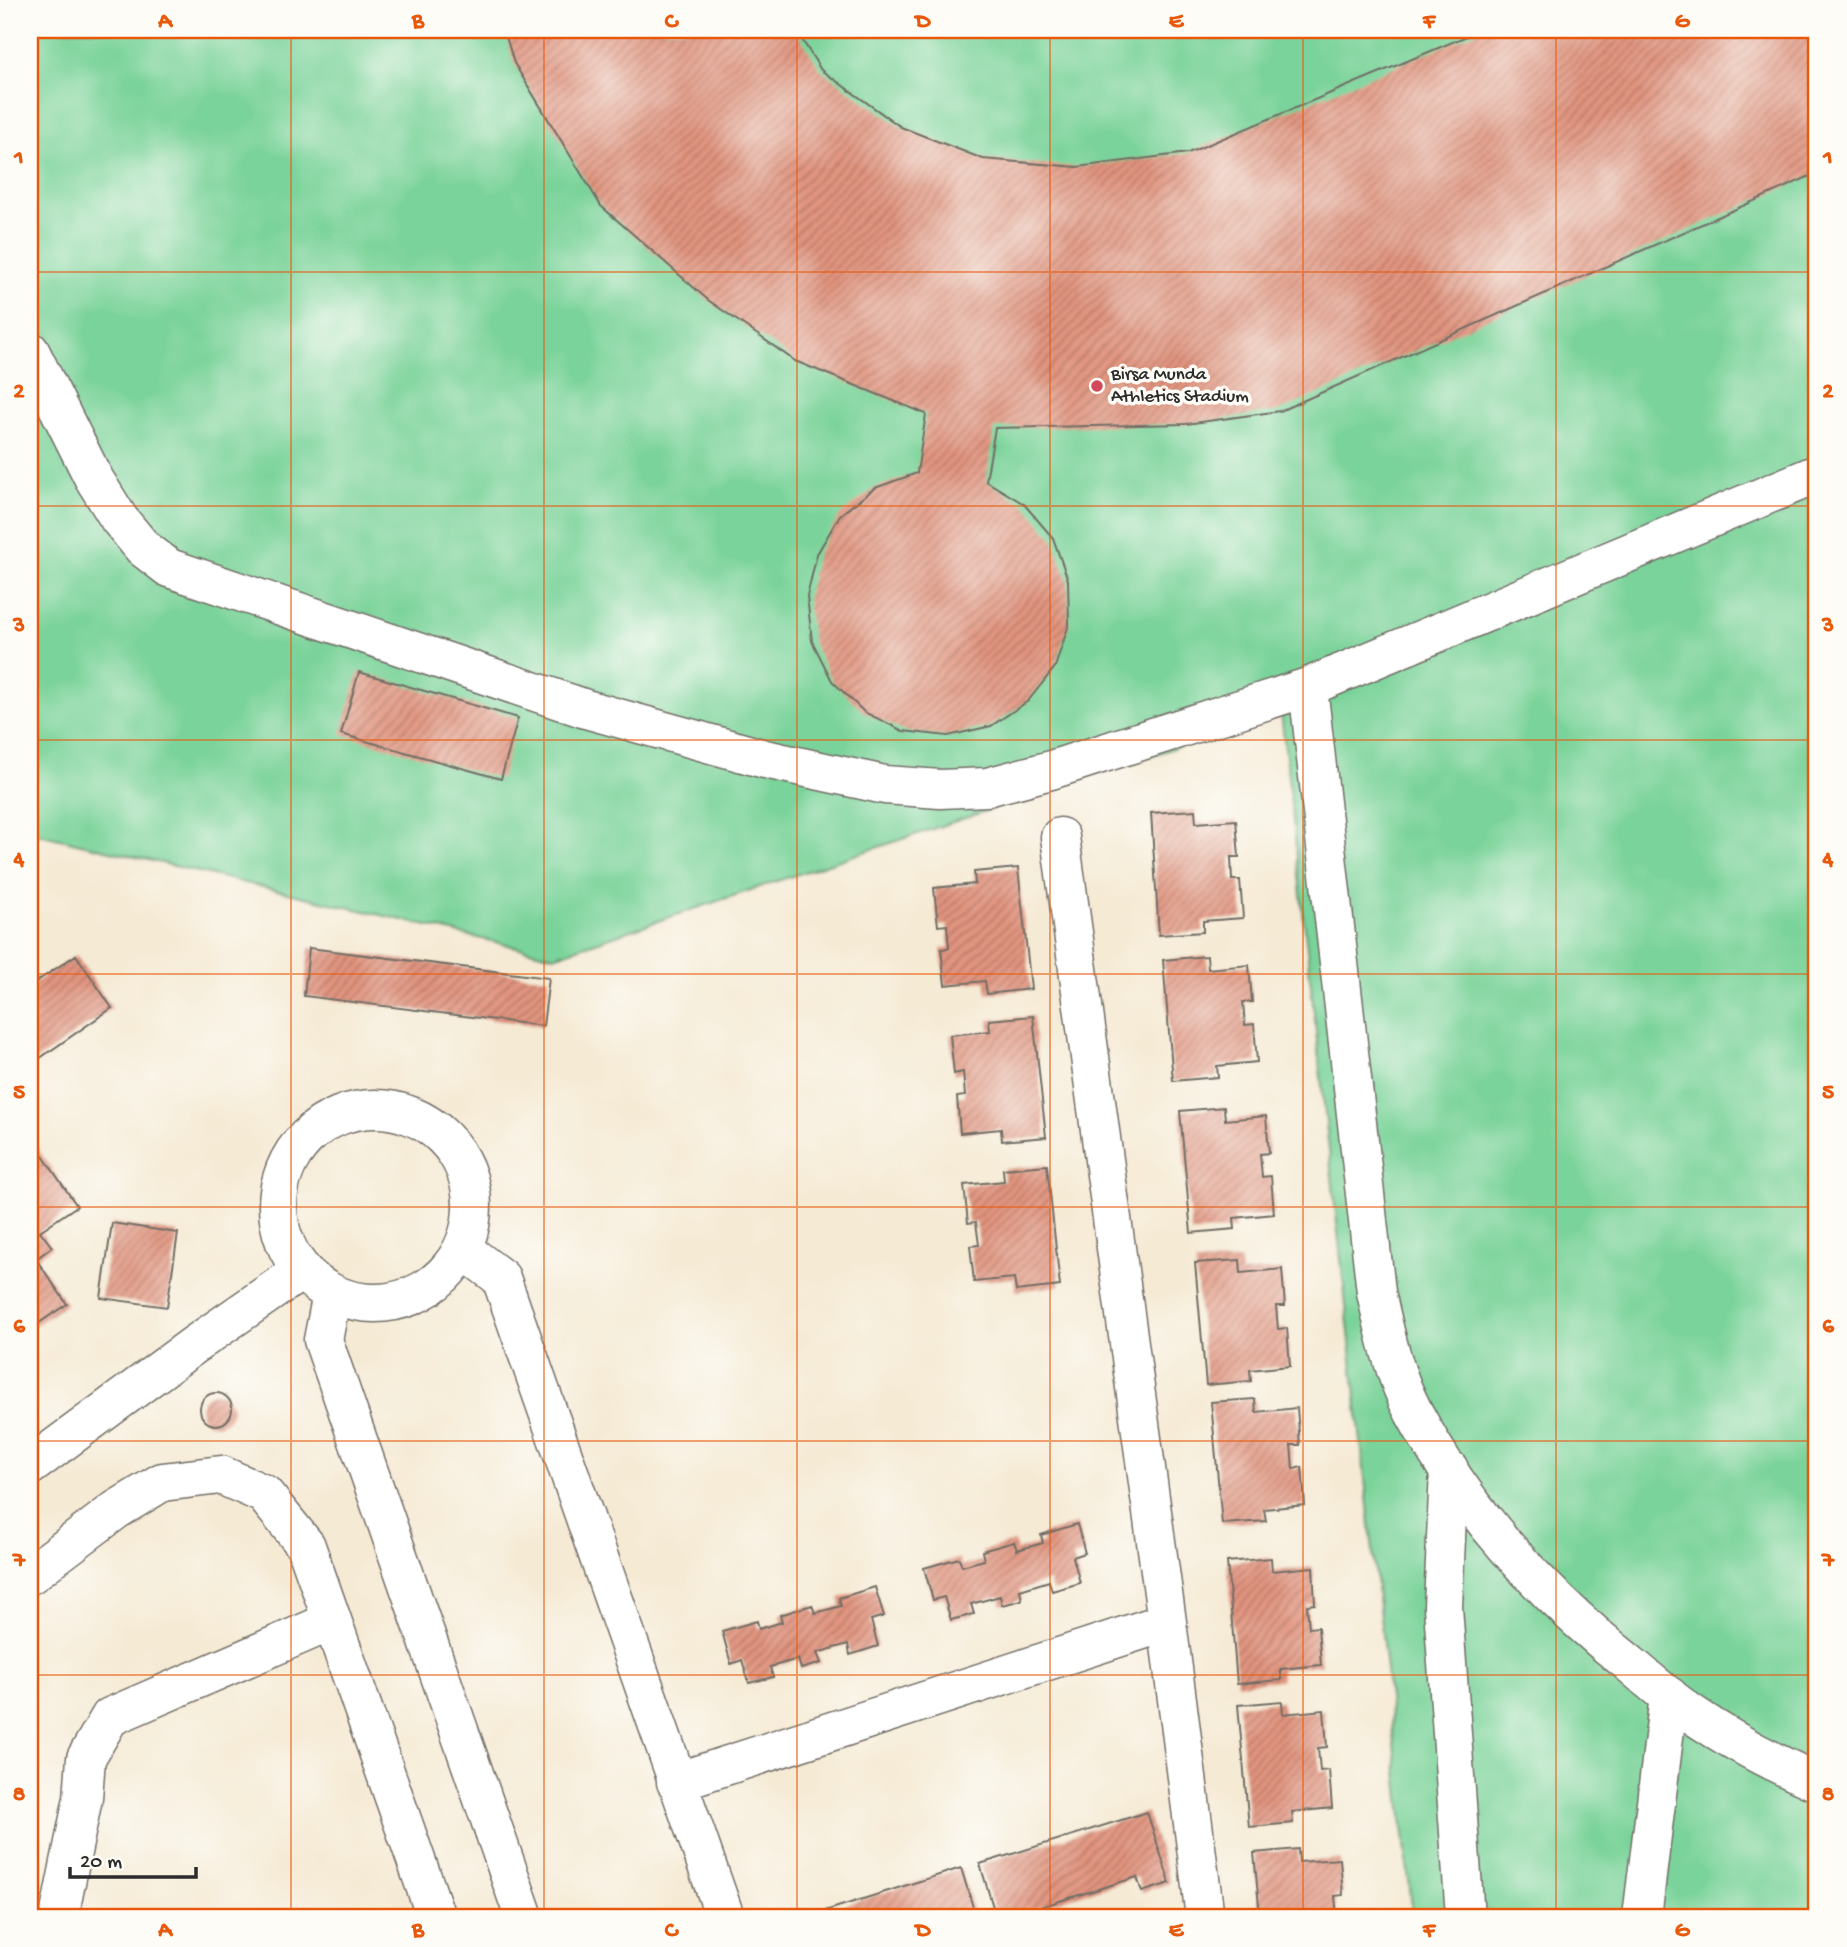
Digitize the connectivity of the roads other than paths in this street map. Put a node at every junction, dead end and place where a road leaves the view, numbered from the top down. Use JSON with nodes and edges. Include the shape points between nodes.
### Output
{"nodes":[{"id":1,"x":30,"y":351,"type":"edge"},
{"id":2,"x":1817,"y":474,"type":"edge"},
{"id":3,"x":1308,"y":687,"type":"junction"},
{"id":4,"x":1060,"y":837,"type":"dead end"},
{"id":5,"x":464,"y":1250,"type":"junction"},
{"id":6,"x":301,"y":1271,"type":"junction"},
{"id":7,"x":332,"y":1294,"type":"junction"},
{"id":8,"x":30,"y":1466,"type":"edge"},
{"id":9,"x":1449,"y":1469,"type":"junction"},
{"id":10,"x":30,"y":1575,"type":"edge"},
{"id":11,"x":332,"y":1621,"type":"junction"},
{"id":12,"x":1167,"y":1622,"type":"junction"},
{"id":13,"x":1669,"y":1696,"type":"junction"},
{"id":14,"x":676,"y":1782,"type":"junction"},
{"id":15,"x":1817,"y":1782,"type":"edge"},
{"id":16,"x":59,"y":1917,"type":"edge"},
{"id":17,"x":436,"y":1917,"type":"edge"},
{"id":18,"x":524,"y":1917,"type":"edge"},
{"id":19,"x":725,"y":1917,"type":"edge"},
{"id":20,"x":1205,"y":1917,"type":"edge"},
{"id":21,"x":1465,"y":1917,"type":"edge"},
{"id":22,"x":1642,"y":1917,"type":"edge"}],
"edges":[{"from":1,"to":3,"type":"lane","via":[[119,519],[143,548],[169,568],[586,709],[765,759],[885,785],[987,787]]},
{"from":2,"to":3,"type":"lane"},
{"from":3,"to":9,"type":"lane","via":[[1376,1292],[1390,1353],[1413,1412]]},
{"from":4,"to":12,"type":"lane"},
{"from":5,"to":6,"type":"lane","via":[[474,1213],[469,1174],[450,1141],[419,1117],[382,1107],[343,1112],[310,1131],[287,1162],[277,1198],[282,1237]]},
{"from":5,"to":7,"type":"lane","via":[[440,1280],[407,1299],[369,1304]]},
{"from":5,"to":14,"type":"lane","via":[[501,1278]]},
{"from":6,"to":7,"type":"lane"},
{"from":6,"to":8,"type":"lane"},
{"from":7,"to":18,"type":"lane","via":[[323,1340]]},
{"from":9,"to":13,"type":"lane","via":[[1490,1531],[1542,1588]]},
{"from":9,"to":21,"type":"lane","via":[[1443,1607]]},
{"from":10,"to":11,"type":"lane","via":[[116,1510],[162,1482],[221,1475],[264,1494],[306,1546]]},
{"from":11,"to":16,"type":"lane","via":[[110,1717],[86,1758],[83,1798]]},
{"from":11,"to":17,"type":"lane"},
{"from":12,"to":14,"type":"lane"},
{"from":12,"to":20,"type":"lane"},
{"from":13,"to":15,"type":"lane","via":[[1775,1764]]},
{"from":13,"to":22,"type":"lane"},
{"from":14,"to":19,"type":"lane"}]}
